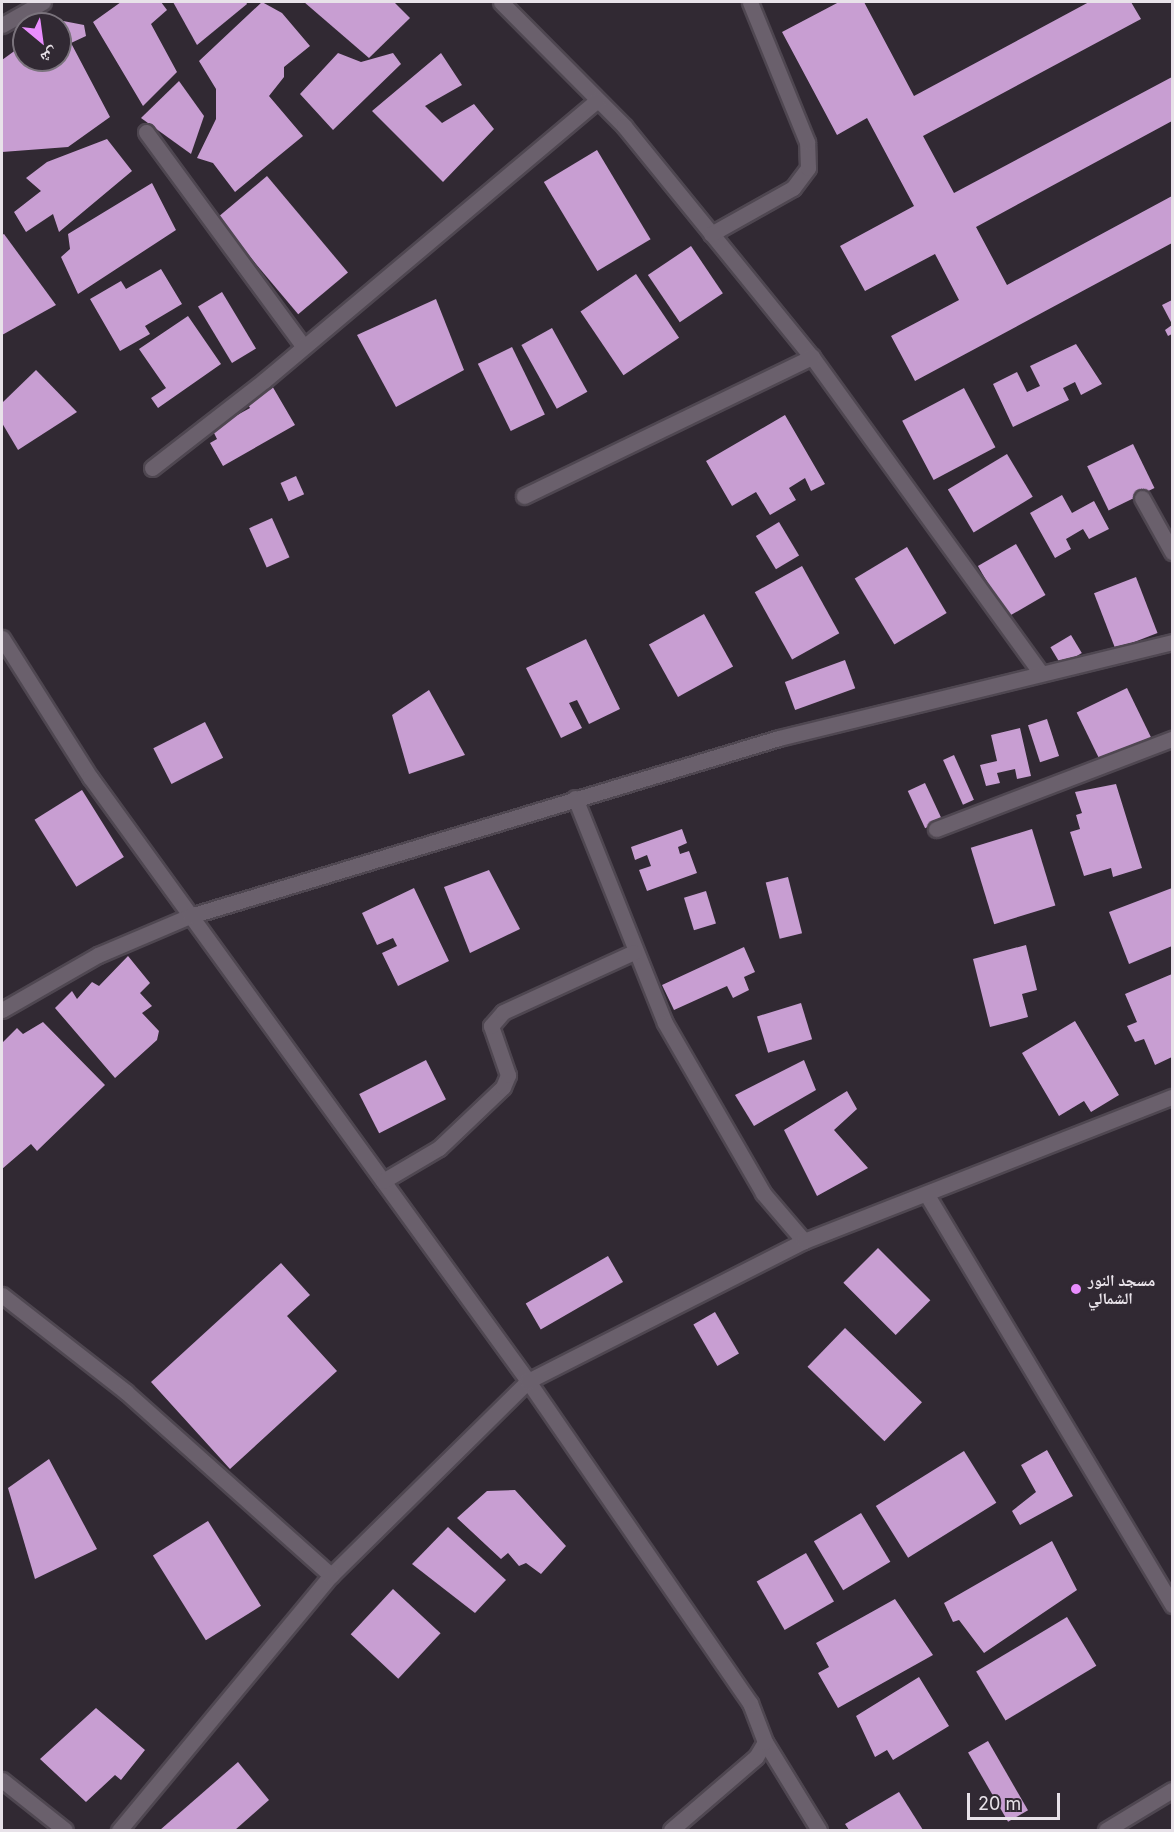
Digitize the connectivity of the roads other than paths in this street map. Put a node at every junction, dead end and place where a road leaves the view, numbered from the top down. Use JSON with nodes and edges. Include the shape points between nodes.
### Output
{"nodes":[{"id":1,"x":43,"y":2,"type":"edge"},
{"id":2,"x":501,"y":2,"type":"edge"},
{"id":3,"x":750,"y":2,"type":"edge"},
{"id":4,"x":2,"y":25,"type":"edge"},
{"id":5,"x":597,"y":100,"type":"junction"},
{"id":6,"x":146,"y":132,"type":"dead end"},
{"id":7,"x":711,"y":234,"type":"junction"},
{"id":8,"x":303,"y":346,"type":"junction"},
{"id":9,"x":812,"y":357,"type":"junction"},
{"id":10,"x":152,"y":468,"type":"dead end"},
{"id":11,"x":524,"y":496,"type":"dead end"},
{"id":12,"x":1142,"y":498,"type":"dead end"},
{"id":13,"x":1173,"y":552,"type":"edge"},
{"id":14,"x":2,"y":638,"type":"edge"},
{"id":15,"x":1173,"y":642,"type":"edge"},
{"id":16,"x":1040,"y":672,"type":"junction"},
{"id":17,"x":1173,"y":739,"type":"edge"},
{"id":18,"x":575,"y":798,"type":"junction"},
{"id":19,"x":936,"y":829,"type":"dead end"},
{"id":20,"x":190,"y":916,"type":"junction"},
{"id":21,"x":634,"y":952,"type":"junction"},
{"id":22,"x":2,"y":1010,"type":"edge"},
{"id":23,"x":1173,"y":1097,"type":"edge"},
{"id":24,"x":383,"y":1181,"type":"junction"},
{"id":25,"x":927,"y":1195,"type":"junction"},
{"id":26,"x":804,"y":1241,"type":"junction"},
{"id":27,"x":2,"y":1295,"type":"edge"},
{"id":28,"x":528,"y":1381,"type":"junction"},
{"id":29,"x":331,"y":1575,"type":"junction"},
{"id":30,"x":1173,"y":1605,"type":"edge"},
{"id":31,"x":765,"y":1742,"type":"junction"},
{"id":32,"x":2,"y":1780,"type":"edge"},
{"id":33,"x":1173,"y":1790,"type":"edge"},
{"id":34,"x":65,"y":1830,"type":"edge"},
{"id":35,"x":119,"y":1830,"type":"edge"},
{"id":36,"x":671,"y":1830,"type":"edge"},
{"id":37,"x":819,"y":1830,"type":"edge"},
{"id":38,"x":1106,"y":1830,"type":"edge"}],
"edges":[{"from":1,"to":4,"type":"street"},
{"from":2,"to":5,"type":"street"},
{"from":3,"to":7,"type":"street","via":[[807,142],[808,168],[794,188]]},
{"from":5,"to":7,"type":"street"},
{"from":5,"to":8,"type":"street"},
{"from":6,"to":8,"type":"street"},
{"from":7,"to":9,"type":"street"},
{"from":8,"to":10,"type":"street"},
{"from":9,"to":11,"type":"street"},
{"from":9,"to":16,"type":"street"},
{"from":12,"to":13,"type":"street"},
{"from":14,"to":20,"type":"street","via":[[90,777]]},
{"from":15,"to":16,"type":"street"},
{"from":16,"to":18,"type":"street","via":[[779,738]]},
{"from":17,"to":19,"type":"street"},
{"from":18,"to":20,"type":"street"},
{"from":18,"to":21,"type":"street"},
{"from":20,"to":22,"type":"street","via":[[98,955]]},
{"from":20,"to":24,"type":"street"},
{"from":21,"to":24,"type":"street","via":[[503,1012],[491,1026],[508,1075],[503,1087],[439,1148]]},
{"from":21,"to":26,"type":"street","via":[[665,1023],[712,1107],[763,1193]]},
{"from":23,"to":25,"type":"street"},
{"from":24,"to":28,"type":"street"},
{"from":25,"to":26,"type":"street"},
{"from":25,"to":30,"type":"street"},
{"from":26,"to":28,"type":"street"},
{"from":27,"to":29,"type":"street","via":[[126,1392]]},
{"from":28,"to":29,"type":"street"},
{"from":28,"to":31,"type":"street","via":[[750,1703]]},
{"from":29,"to":35,"type":"street"},
{"from":31,"to":36,"type":"street","via":[[756,1757]]},
{"from":31,"to":37,"type":"street"},
{"from":32,"to":34,"type":"street"},
{"from":33,"to":38,"type":"street"}]}
